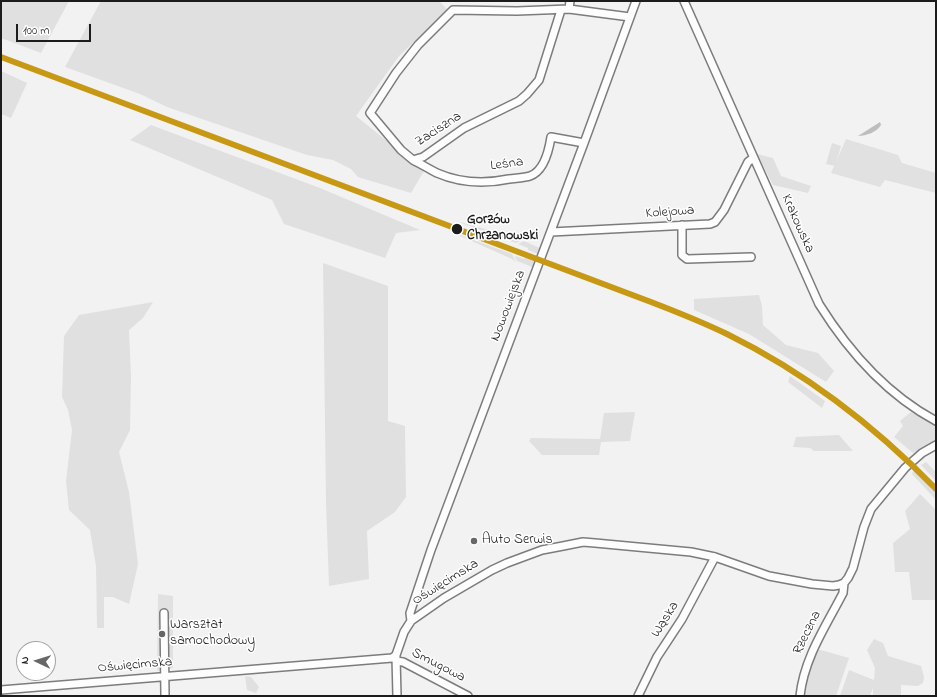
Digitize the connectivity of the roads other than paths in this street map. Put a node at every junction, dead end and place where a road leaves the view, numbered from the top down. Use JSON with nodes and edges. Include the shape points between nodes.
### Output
{"nodes":[{"id":1,"x":570,"y":1,"type":"edge"},
{"id":2,"x":636,"y":1,"type":"edge"},
{"id":3,"x":684,"y":1,"type":"edge"},
{"id":4,"x":569,"y":9,"type":"junction"},
{"id":5,"x":561,"y":10,"type":"junction"},
{"id":6,"x":630,"y":17,"type":"junction"},
{"id":7,"x":584,"y":143,"type":"junction"},
{"id":8,"x":753,"y":158,"type":"junction"},
{"id":9,"x":413,"y":160,"type":"junction"},
{"id":10,"x":682,"y":225,"type":"junction"},
{"id":11,"x":551,"y":232,"type":"junction"},
{"id":12,"x":751,"y":257,"type":"dead end"},
{"id":13,"x":936,"y":421,"type":"edge"},
{"id":14,"x":936,"y":445,"type":"edge"},
{"id":15,"x":715,"y":557,"type":"junction"},
{"id":16,"x":844,"y":583,"type":"junction"},
{"id":17,"x":164,"y":613,"type":"dead end"},
{"id":18,"x":411,"y":621,"type":"junction"},
{"id":19,"x":396,"y":658,"type":"junction"},
{"id":20,"x":166,"y":676,"type":"junction"},
{"id":21,"x":1,"y":690,"type":"edge"},
{"id":22,"x":165,"y":696,"type":"edge"},
{"id":23,"x":396,"y":696,"type":"edge"},
{"id":24,"x":468,"y":696,"type":"edge"},
{"id":25,"x":638,"y":696,"type":"edge"},
{"id":26,"x":800,"y":696,"type":"edge"}],
"edges":[{"from":1,"to":4,"type":"street"},
{"from":2,"to":6,"type":"street","name":"Nowowiejska"},
{"from":3,"to":8,"type":"street","name":"Krakowska"},
{"from":4,"to":5,"type":"street"},
{"from":4,"to":6,"type":"street"},
{"from":5,"to":9,"type":"street","name":"Zaciszna","via":[[539,80],[527,94],[464,128],[423,157]]},
{"from":5,"to":9,"type":"street","name":"Zaciszna","via":[[453,10],[418,45],[370,113],[401,150]]},
{"from":6,"to":7,"type":"street","name":"Nowowiejska"},
{"from":7,"to":9,"type":"street","name":"Leśna","via":[[551,137],[545,160],[532,175],[495,182],[466,181],[438,173]]},
{"from":7,"to":11,"type":"street","name":"Nowowiejska"},
{"from":8,"to":10,"type":"street","name":"Kolejowa","via":[[748,162],[724,210],[715,222]]},
{"from":8,"to":13,"type":"street","name":"Krakowska","via":[[816,298],[841,337],[885,386]]},
{"from":10,"to":11,"type":"street","name":"Kolejowa"},
{"from":10,"to":12,"type":"street","via":[[684,258]]},
{"from":11,"to":18,"type":"street","name":"Nowowiejska","via":[[432,550],[410,613]]},
{"from":14,"to":16,"type":"street","via":[[928,448],[910,463],[872,509],[852,568]]},
{"from":15,"to":16,"type":"street","name":"Oświęcimska","via":[[769,576],[819,585],[833,586]]},
{"from":15,"to":18,"type":"street","name":"Oświęcimska","via":[[690,552],[583,542],[542,550],[492,570]]},
{"from":15,"to":25,"type":"street","name":"Wąska","via":[[682,620],[657,657]]},
{"from":16,"to":26,"type":"street","name":"Rzeczna","via":[[843,593],[808,662]]},
{"from":17,"to":20,"type":"street"},
{"from":18,"to":19,"type":"street","name":"Oświęcimska","via":[[404,632]]},
{"from":19,"to":20,"type":"street","name":"Oświęcimska"},
{"from":19,"to":23,"type":"street"},
{"from":19,"to":24,"type":"street","name":"Smugowa"},
{"from":20,"to":21,"type":"street","name":"Oświęcimska"},
{"from":20,"to":22,"type":"street"}]}
